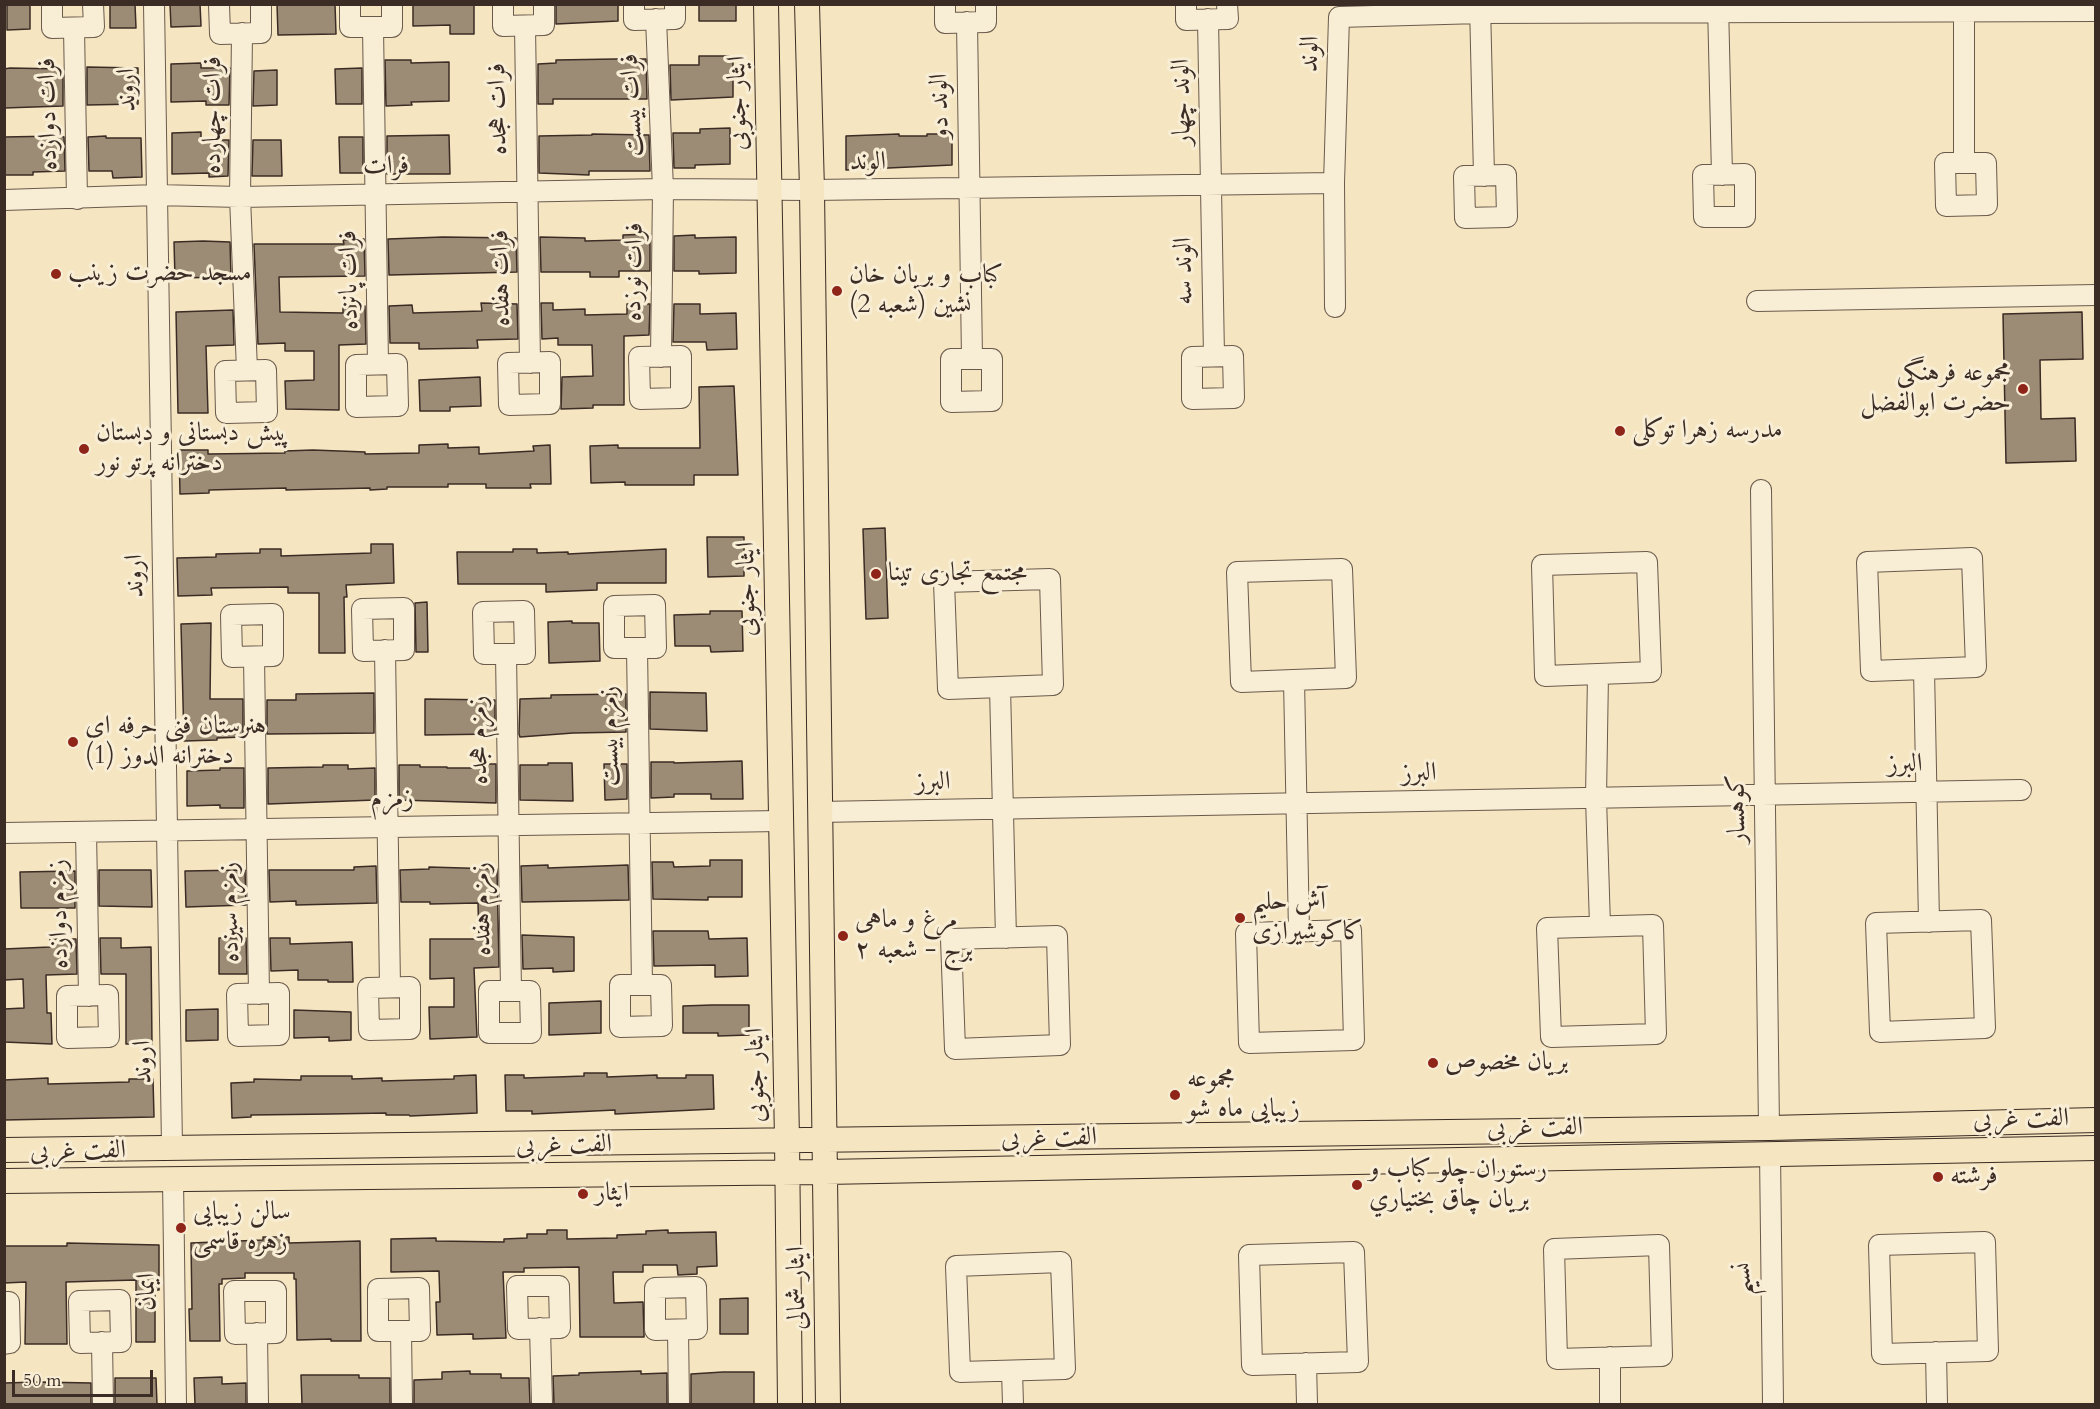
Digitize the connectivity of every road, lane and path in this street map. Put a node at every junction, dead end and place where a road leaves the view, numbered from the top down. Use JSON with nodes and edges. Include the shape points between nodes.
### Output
{"nodes":[{"id":1,"x":52,"y":4,"type":"edge"},
{"id":2,"x":93,"y":4,"type":"edge"},
{"id":3,"x":154,"y":4,"type":"edge"},
{"id":4,"x":219,"y":4,"type":"edge"},
{"id":5,"x":261,"y":4,"type":"edge"},
{"id":6,"x":350,"y":4,"type":"edge"},
{"id":7,"x":392,"y":4,"type":"edge"},
{"id":8,"x":502,"y":4,"type":"edge"},
{"id":9,"x":544,"y":4,"type":"edge"},
{"id":10,"x":634,"y":4,"type":"edge"},
{"id":11,"x":675,"y":4,"type":"edge"},
{"id":12,"x":766,"y":4,"type":"edge"},
{"id":13,"x":807,"y":4,"type":"edge"},
{"id":14,"x":945,"y":4,"type":"edge"},
{"id":15,"x":986,"y":4,"type":"edge"},
{"id":16,"x":1186,"y":4,"type":"edge"},
{"id":17,"x":1227,"y":4,"type":"edge"},
{"id":18,"x":1718,"y":8,"type":"edge"},
{"id":19,"x":1480,"y":9,"type":"edge"},
{"id":20,"x":1965,"y":9,"type":"edge"},
{"id":21,"x":2096,"y":11,"type":"edge"},
{"id":22,"x":1208,"y":19,"type":"junction"},
{"id":23,"x":656,"y":20,"type":"junction"},
{"id":24,"x":967,"y":22,"type":"junction"},
{"id":25,"x":525,"y":26,"type":"junction"},
{"id":26,"x":373,"y":27,"type":"junction"},
{"id":27,"x":74,"y":28,"type":"junction"},
{"id":28,"x":242,"y":33,"type":"junction"},
{"id":29,"x":1964,"y":163,"type":"dead end"},
{"id":30,"x":1722,"y":175,"type":"dead end"},
{"id":31,"x":1484,"y":176,"type":"dead end"},
{"id":32,"x":1334,"y":183,"type":"junction"},
{"id":33,"x":1211,"y":185,"type":"junction"},
{"id":34,"x":970,"y":188,"type":"junction"},
{"id":35,"x":663,"y":189,"type":"junction"},
{"id":36,"x":768,"y":190,"type":"junction"},
{"id":37,"x":812,"y":190,"type":"junction"},
{"id":38,"x":528,"y":192,"type":"junction"},
{"id":39,"x":375,"y":194,"type":"junction"},
{"id":40,"x":157,"y":195,"type":"junction"},
{"id":41,"x":240,"y":197,"type":"junction"},
{"id":42,"x":77,"y":199,"type":"junction"},
{"id":43,"x":4,"y":200,"type":"edge"},
{"id":44,"x":2096,"y":295,"type":"edge"},
{"id":45,"x":1757,"y":301,"type":"dead end"},
{"id":46,"x":1335,"y":307,"type":"dead end"},
{"id":47,"x":1214,"y":356,"type":"dead end"},
{"id":48,"x":661,"y":357,"type":"dead end"},
{"id":49,"x":972,"y":359,"type":"dead end"},
{"id":50,"x":530,"y":363,"type":"dead end"},
{"id":51,"x":378,"y":364,"type":"dead end"},
{"id":52,"x":247,"y":370,"type":"dead end"},
{"id":53,"x":1761,"y":490,"type":"dead end"},
{"id":54,"x":637,"y":648,"type":"dead end"},
{"id":55,"x":385,"y":650,"type":"dead end"},
{"id":56,"x":506,"y":654,"type":"dead end"},
{"id":57,"x":254,"y":657,"type":"dead end"},
{"id":58,"x":1924,"y":669,"type":"junction"},
{"id":59,"x":1598,"y":674,"type":"junction"},
{"id":60,"x":1294,"y":680,"type":"junction"},
{"id":61,"x":1000,"y":687,"type":"junction"},
{"id":62,"x":2020,"y":790,"type":"dead end"},
{"id":63,"x":1927,"y":792,"type":"junction"},
{"id":64,"x":1765,"y":795,"type":"junction"},
{"id":65,"x":1596,"y":798,"type":"junction"},
{"id":66,"x":1296,"y":804,"type":"junction"},
{"id":67,"x":1003,"y":809,"type":"junction"},
{"id":68,"x":819,"y":812,"type":"junction"},
{"id":69,"x":780,"y":821,"type":"junction"},
{"id":70,"x":639,"y":824,"type":"junction"},
{"id":71,"x":508,"y":825,"type":"junction"},
{"id":72,"x":388,"y":827,"type":"junction"},
{"id":73,"x":257,"y":829,"type":"junction"},
{"id":74,"x":167,"y":830,"type":"junction"},
{"id":75,"x":86,"y":832,"type":"junction"},
{"id":76,"x":4,"y":833,"type":"edge"},
{"id":77,"x":1929,"y":922,"type":"junction"},
{"id":78,"x":1600,"y":926,"type":"junction"},
{"id":79,"x":1299,"y":932,"type":"junction"},
{"id":80,"x":1006,"y":938,"type":"junction"},
{"id":81,"x":642,"y":985,"type":"dead end"},
{"id":82,"x":390,"y":987,"type":"dead end"},
{"id":83,"x":511,"y":991,"type":"dead end"},
{"id":84,"x":259,"y":994,"type":"dead end"},
{"id":85,"x":89,"y":996,"type":"dead end"},
{"id":86,"x":2096,"y":1120,"type":"edge"},
{"id":87,"x":1769,"y":1128,"type":"junction"},
{"id":88,"x":787,"y":1140,"type":"junction"},
{"id":89,"x":823,"y":1140,"type":"junction"},
{"id":90,"x":172,"y":1147,"type":"junction"},
{"id":91,"x":2096,"y":1148,"type":"edge"},
{"id":92,"x":4,"y":1150,"type":"edge"},
{"id":93,"x":1770,"y":1153,"type":"junction"},
{"id":94,"x":786,"y":1172,"type":"junction"},
{"id":95,"x":825,"y":1172,"type":"junction"},
{"id":96,"x":173,"y":1179,"type":"junction"},
{"id":97,"x":4,"y":1181,"type":"edge"},
{"id":98,"x":4,"y":1302,"type":"edge"},
{"id":99,"x":540,"y":1328,"type":"dead end"},
{"id":100,"x":678,"y":1329,"type":"dead end"},
{"id":101,"x":401,"y":1331,"type":"dead end"},
{"id":102,"x":257,"y":1333,"type":"dead end"},
{"id":103,"x":102,"y":1342,"type":"dead end"},
{"id":104,"x":4,"y":1344,"type":"edge"},
{"id":105,"x":1936,"y":1352,"type":"junction"},
{"id":106,"x":1610,"y":1357,"type":"junction"},
{"id":107,"x":1306,"y":1363,"type":"junction"},
{"id":108,"x":1012,"y":1371,"type":"junction"},
{"id":109,"x":103,"y":1404,"type":"edge"},
{"id":110,"x":176,"y":1404,"type":"edge"},
{"id":111,"x":258,"y":1404,"type":"edge"},
{"id":112,"x":402,"y":1404,"type":"edge"},
{"id":113,"x":542,"y":1404,"type":"edge"},
{"id":114,"x":679,"y":1404,"type":"edge"},
{"id":115,"x":790,"y":1404,"type":"edge"},
{"id":116,"x":828,"y":1404,"type":"edge"},
{"id":117,"x":1013,"y":1404,"type":"edge"},
{"id":118,"x":1307,"y":1404,"type":"edge"},
{"id":119,"x":1610,"y":1404,"type":"edge"},
{"id":120,"x":1773,"y":1404,"type":"edge"},
{"id":121,"x":1937,"y":1404,"type":"edge"}],
"edges":[{"from":1,"to":27,"type":"street","via":[[52,28]]},
{"from":2,"to":27,"type":"street","via":[[94,27]]},
{"from":3,"to":40,"type":"street","name":"اروند"},
{"from":4,"to":28,"type":"street","via":[[220,34]]},
{"from":5,"to":28,"type":"street","via":[[261,33]]},
{"from":6,"to":26,"type":"street","via":[[351,27]]},
{"from":7,"to":26,"type":"street","via":[[392,27]]},
{"from":8,"to":25,"type":"street","via":[[503,26]]},
{"from":9,"to":25,"type":"street","via":[[544,25]]},
{"from":10,"to":23,"type":"street","via":[[634,20]]},
{"from":11,"to":23,"type":"street","via":[[675,19]]},
{"from":12,"to":36,"type":"main road","name":"ایثار جنوبی"},
{"from":13,"to":37,"type":"main road"},
{"from":14,"to":24,"type":"street","via":[[945,22]]},
{"from":15,"to":24,"type":"street","via":[[986,22]]},
{"from":16,"to":22,"type":"street","via":[[1186,20]]},
{"from":17,"to":22,"type":"street","via":[[1228,19]]},
{"from":18,"to":19,"type":"street","name":"الوند"},
{"from":18,"to":20,"type":"street","name":"الوند"},
{"from":18,"to":30,"type":"street"},
{"from":19,"to":31,"type":"street"},
{"from":19,"to":32,"type":"street","name":"الوند","via":[[1339,17]]},
{"from":20,"to":21,"type":"street","name":"الوند"},
{"from":20,"to":29,"type":"street"},
{"from":22,"to":33,"type":"street","name":"الوند چهار"},
{"from":23,"to":35,"type":"street","name":"فرات بیست"},
{"from":24,"to":34,"type":"street","name":"الوند دو"},
{"from":25,"to":38,"type":"street","name":"فرات هجده"},
{"from":26,"to":39,"type":"street","name":"فرات پانزده"},
{"from":27,"to":42,"type":"street","name":"فرات دوازده"},
{"from":28,"to":41,"type":"street","name":"فرات چهارده"},
{"from":32,"to":33,"type":"street","name":"الوند"},
{"from":32,"to":46,"type":"street"},
{"from":33,"to":34,"type":"street","name":"الوند"},
{"from":33,"to":47,"type":"street","name":"الوند سه"},
{"from":34,"to":37,"type":"street","name":"الوند"},
{"from":34,"to":49,"type":"street","name":"الوند دو"},
{"from":35,"to":36,"type":"street","name":"فرات"},
{"from":35,"to":38,"type":"street","name":"فرات"},
{"from":35,"to":48,"type":"street","name":"فرات نوزده"},
{"from":36,"to":37,"type":"street","name":"الوند"},
{"from":36,"to":69,"type":"main road","name":"ایثار جنوبی"},
{"from":37,"to":68,"type":"main road"},
{"from":38,"to":39,"type":"street","name":"فرات"},
{"from":38,"to":50,"type":"street","name":"فرات هفده"},
{"from":39,"to":41,"type":"street","name":"فرات"},
{"from":39,"to":51,"type":"street","name":"فرات پانزده"},
{"from":40,"to":41,"type":"street","name":"فرات"},
{"from":40,"to":42,"type":"street","name":"فرات"},
{"from":40,"to":74,"type":"street","name":"اروند"},
{"from":41,"to":52,"type":"street","name":"فرات چهارده"},
{"from":42,"to":43,"type":"street","name":"فرات"},
{"from":44,"to":45,"type":"street"},
{"from":53,"to":64,"type":"street","name":"کوهسار"},
{"from":54,"to":70,"type":"street","name":"زمزم بیست"},
{"from":55,"to":72,"type":"street"},
{"from":56,"to":71,"type":"street","name":"زمزم هجده"},
{"from":57,"to":73,"type":"street","name":"زمزم سیزده"},
{"from":58,"to":58,"type":"street","via":[[1976,668],[1972,558],[1867,562],[1870,671]]},
{"from":58,"to":63,"type":"street"},
{"from":59,"to":59,"type":"street","via":[[1651,672],[1647,562],[1542,565],[1545,676]]},
{"from":59,"to":65,"type":"street"},
{"from":60,"to":60,"type":"street","via":[[1346,678],[1342,569],[1237,572],[1240,682]]},
{"from":60,"to":66,"type":"street"},
{"from":61,"to":61,"type":"street","via":[[1053,686],[1050,579],[944,582],[948,689]]},
{"from":61,"to":67,"type":"street"},
{"from":62,"to":63,"type":"street","name":"البرز"},
{"from":63,"to":64,"type":"street","name":"البرز"},
{"from":63,"to":77,"type":"street"},
{"from":64,"to":65,"type":"street","name":"البرز"},
{"from":64,"to":87,"type":"street","name":"کوهسار"},
{"from":65,"to":66,"type":"street","name":"البرز"},
{"from":65,"to":78,"type":"street"},
{"from":66,"to":67,"type":"street","name":"البرز"},
{"from":66,"to":79,"type":"street"},
{"from":67,"to":68,"type":"street","name":"البرز"},
{"from":67,"to":80,"type":"street"},
{"from":68,"to":89,"type":"main road"},
{"from":69,"to":70,"type":"street","name":"زمزم"},
{"from":69,"to":88,"type":"main road","name":"ایثار جنوبی"},
{"from":70,"to":71,"type":"street","name":"زمزم"},
{"from":70,"to":81,"type":"street","name":"زمزم بیست"},
{"from":71,"to":72,"type":"street","name":"زمزم"},
{"from":71,"to":83,"type":"street","name":"زمزم هفده"},
{"from":72,"to":73,"type":"street","name":"زمزم"},
{"from":72,"to":82,"type":"street"},
{"from":73,"to":74,"type":"street","name":"زمزم"},
{"from":73,"to":84,"type":"street","name":"زمزم سیزده"},
{"from":74,"to":75,"type":"street","name":"زمزم"},
{"from":74,"to":90,"type":"street","name":"اروند"},
{"from":75,"to":76,"type":"street","name":"زمزم"},
{"from":75,"to":85,"type":"street","name":"زمزم دوازده"},
{"from":77,"to":77,"type":"street","via":[[1876,923],[1880,1032],[1985,1028],[1981,920]]},
{"from":78,"to":78,"type":"street","via":[[1547,928],[1551,1037],[1656,1034],[1653,925]]},
{"from":79,"to":79,"type":"street","via":[[1246,933],[1249,1043],[1354,1040],[1351,930]]},
{"from":80,"to":80,"type":"street","via":[[951,939],[955,1049],[1060,1046],[1057,936]]},
{"from":86,"to":87,"type":"main road","name":"الفت غربی"},
{"from":87,"to":89,"type":"main road","name":"الفت غربی"},
{"from":88,"to":89,"type":"main road","name":"الفت غربی"},
{"from":88,"to":90,"type":"main road","name":"الفت غربی"},
{"from":88,"to":94,"type":"main road","name":"ایثار جنوبی"},
{"from":89,"to":95,"type":"main road"},
{"from":90,"to":92,"type":"main road","name":"الفت غربی"},
{"from":91,"to":93,"type":"main road","name":"الفت غربی"},
{"from":93,"to":95,"type":"main road","name":"الفت غربی"},
{"from":93,"to":120,"type":"street","name":"نسیم"},
{"from":94,"to":95,"type":"main road","name":"الفت غربی"},
{"from":94,"to":96,"type":"main road","name":"الفت غربی"},
{"from":94,"to":115,"type":"main road","name":"ایثار شمالی"},
{"from":95,"to":116,"type":"main road","name":"ایثار شمالی"},
{"from":96,"to":97,"type":"main road","name":"الفت غربی"},
{"from":96,"to":110,"type":"street","name":"ایمان"},
{"from":98,"to":104,"type":"street","via":[[9,1302],[10,1343]]},
{"from":99,"to":113,"type":"street"},
{"from":100,"to":114,"type":"street"},
{"from":101,"to":112,"type":"street"},
{"from":102,"to":111,"type":"street"},
{"from":103,"to":109,"type":"street"},
{"from":105,"to":105,"type":"street","via":[[1988,1351],[1984,1242],[1879,1245],[1882,1354]]},
{"from":105,"to":121,"type":"street"},
{"from":106,"to":106,"type":"street","via":[[1662,1356],[1659,1245],[1554,1249],[1557,1359]]},
{"from":106,"to":119,"type":"street"},
{"from":107,"to":107,"type":"street","via":[[1358,1362],[1354,1252],[1249,1256],[1252,1365]]},
{"from":107,"to":118,"type":"street"},
{"from":108,"to":108,"type":"street","via":[[1065,1369],[1061,1262],[956,1266],[960,1372]]},
{"from":108,"to":117,"type":"street"}]}
